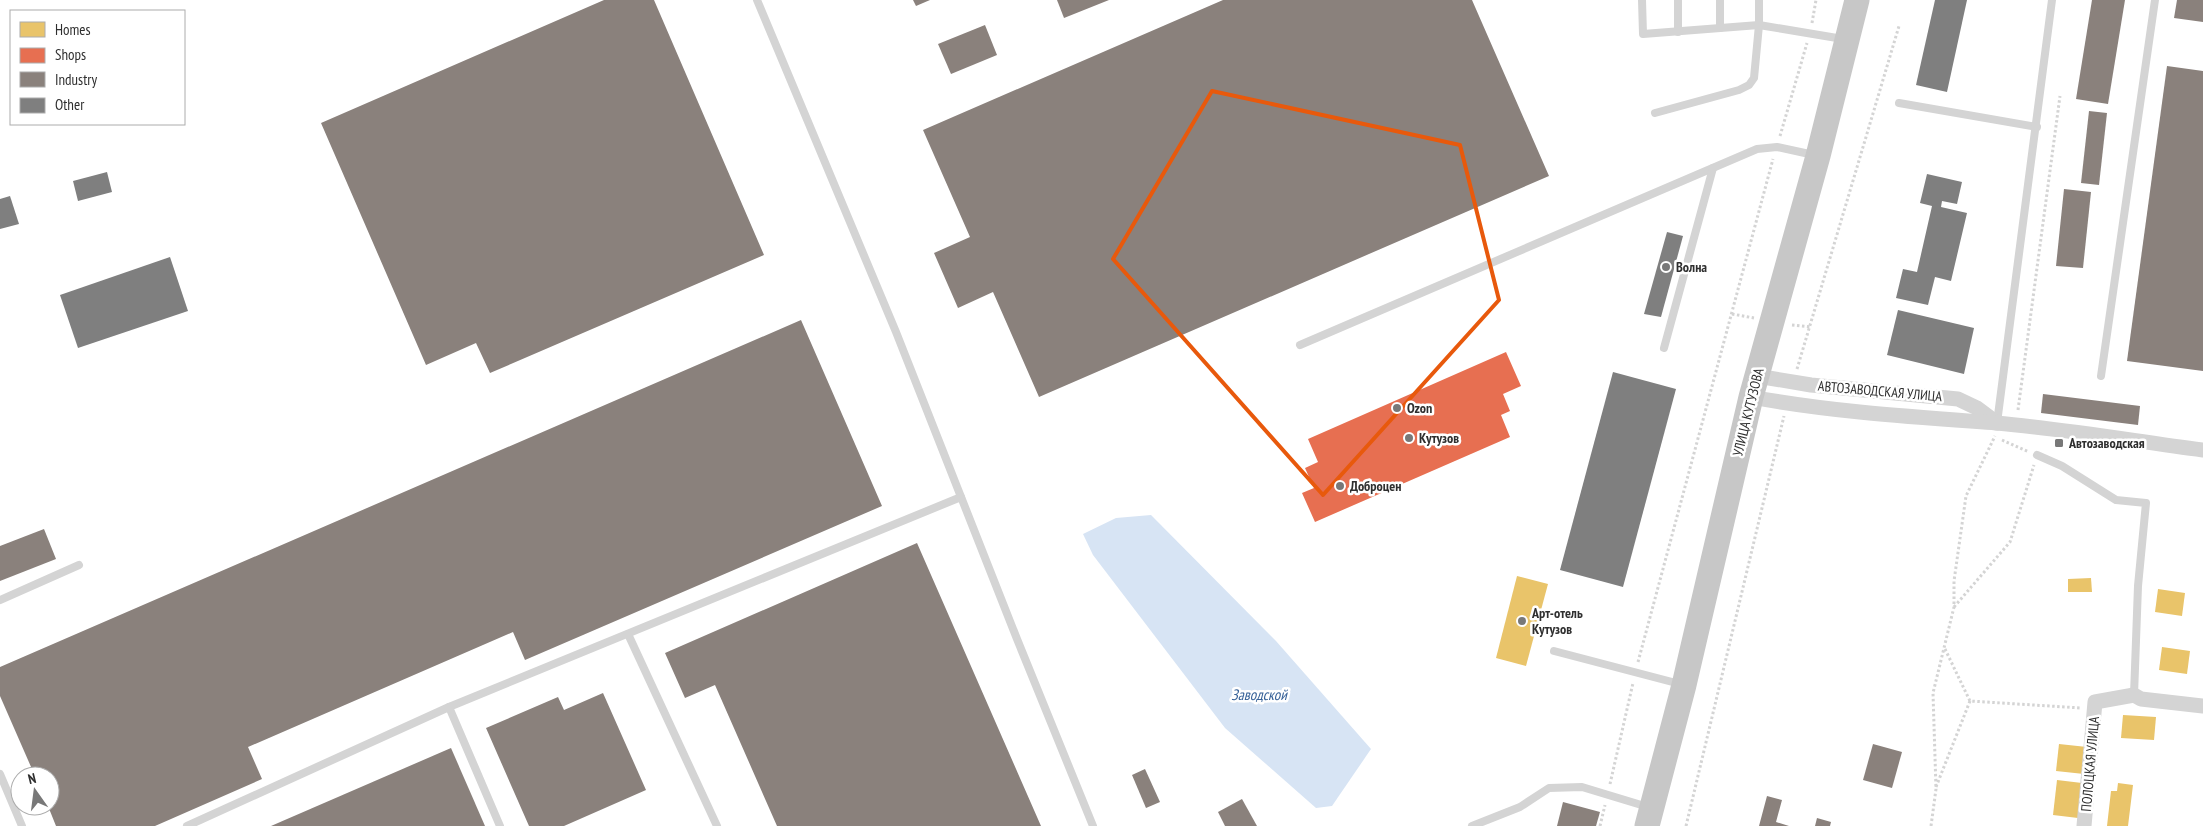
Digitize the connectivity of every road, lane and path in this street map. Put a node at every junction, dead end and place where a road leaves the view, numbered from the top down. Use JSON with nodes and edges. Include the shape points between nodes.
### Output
{"nodes":[{"id":1,"x":757,"y":0,"type":"edge"},
{"id":2,"x":1642,"y":0,"type":"edge"},
{"id":3,"x":1678,"y":0,"type":"edge"},
{"id":4,"x":1720,"y":0,"type":"edge"},
{"id":5,"x":1759,"y":0,"type":"edge"},
{"id":6,"x":1816,"y":0,"type":"edge"},
{"id":7,"x":1857,"y":0,"type":"edge"},
{"id":8,"x":2052,"y":0,"type":"edge"},
{"id":9,"x":2155,"y":0,"type":"edge"},
{"id":10,"x":1759,"y":25,"type":"junction"},
{"id":11,"x":1899,"y":26,"type":"dead end"},
{"id":12,"x":1720,"y":28,"type":"junction"},
{"id":13,"x":1678,"y":32,"type":"junction"},
{"id":14,"x":1809,"y":34,"type":"junction"},
{"id":15,"x":1848,"y":40,"type":"junction"},
{"id":16,"x":2060,"y":96,"type":"dead end"},
{"id":17,"x":1899,"y":103,"type":"dead end"},
{"id":18,"x":1655,"y":113,"type":"dead end"},
{"id":19,"x":2037,"y":127,"type":"junction"},
{"id":20,"x":1777,"y":147,"type":"junction"},
{"id":21,"x":1818,"y":156,"type":"junction"},
{"id":22,"x":1713,"y":168,"type":"junction"},
{"id":23,"x":1300,"y":345,"type":"dead end"},
{"id":24,"x":1664,"y":348,"type":"dead end"},
{"id":25,"x":2101,"y":376,"type":"dead end"},
{"id":26,"x":1793,"y":382,"type":"junction"},
{"id":27,"x":1754,"y":387,"type":"junction"},
{"id":28,"x":1787,"y":404,"type":"junction"},
{"id":29,"x":2024,"y":415,"type":"dead end"},
{"id":30,"x":1996,"y":430,"type":"junction"},
{"id":31,"x":2203,"y":450,"type":"edge"},
{"id":32,"x":2036,"y":455,"type":"junction"},
{"id":33,"x":961,"y":497,"type":"junction"},
{"id":34,"x":80,"y":565,"type":"dead end"},
{"id":35,"x":0,"y":600,"type":"edge"},
{"id":36,"x":1954,"y":607,"type":"junction"},
{"id":37,"x":628,"y":634,"type":"junction"},
{"id":38,"x":1944,"y":648,"type":"junction"},
{"id":39,"x":1554,"y":651,"type":"dead end"},
{"id":40,"x":1635,"y":671,"type":"junction"},
{"id":41,"x":1684,"y":685,"type":"junction"},
{"id":42,"x":2134,"y":695,"type":"junction"},
{"id":43,"x":1970,"y":701,"type":"junction"},
{"id":44,"x":2090,"y":705,"type":"junction"},
{"id":45,"x":2203,"y":706,"type":"edge"},
{"id":46,"x":449,"y":707,"type":"junction"},
{"id":47,"x":0,"y":774,"type":"edge"},
{"id":48,"x":1936,"y":789,"type":"junction"},
{"id":49,"x":1607,"y":794,"type":"junction"},
{"id":50,"x":1649,"y":817,"type":"edge"},
{"id":51,"x":22,"y":826,"type":"edge"},
{"id":52,"x":187,"y":826,"type":"edge"},
{"id":53,"x":500,"y":826,"type":"edge"},
{"id":54,"x":717,"y":826,"type":"edge"},
{"id":55,"x":1093,"y":826,"type":"edge"},
{"id":56,"x":1472,"y":826,"type":"edge"},
{"id":57,"x":1600,"y":826,"type":"edge"},
{"id":58,"x":1686,"y":826,"type":"edge"},
{"id":59,"x":1931,"y":826,"type":"edge"},
{"id":60,"x":2084,"y":826,"type":"edge"}],
"edges":[{"from":1,"to":33,"type":"lane","via":[[896,332]]},
{"from":2,"to":13,"type":"lane","via":[[1643,34]]},
{"from":3,"to":13,"type":"lane"},
{"from":4,"to":12,"type":"lane"},
{"from":5,"to":10,"type":"lane"},
{"from":6,"to":14,"type":"path"},
{"from":7,"to":15,"type":"main road","name":"УЛИЦА КУТУЗОВА"},
{"from":8,"to":19,"type":"lane"},
{"from":9,"to":25,"type":"lane"},
{"from":10,"to":12,"type":"lane"},
{"from":10,"to":14,"type":"lane"},
{"from":10,"to":18,"type":"lane","via":[[1754,78],[1749,85]]},
{"from":11,"to":26,"type":"path"},
{"from":12,"to":13,"type":"lane"},
{"from":14,"to":15,"type":"lane"},
{"from":14,"to":20,"type":"path"},
{"from":15,"to":21,"type":"main road","name":"УЛИЦА КУТУЗОВА"},
{"from":16,"to":29,"type":"path","via":[[2017,414]]},
{"from":17,"to":19,"type":"lane"},
{"from":19,"to":30,"type":"lane"},
{"from":20,"to":21,"type":"lane"},
{"from":20,"to":22,"type":"lane","via":[[1757,149]]},
{"from":20,"to":40,"type":"path"},
{"from":21,"to":27,"type":"main road","name":"УЛИЦА КУТУЗОВА"},
{"from":22,"to":23,"type":"lane"},
{"from":22,"to":24,"type":"lane"},
{"from":26,"to":27,"type":"street","name":"АВТОЗАВОДСКАЯ УЛИЦА"},
{"from":26,"to":30,"type":"street","name":"АВТОЗАВОДСКАЯ УЛИЦА","via":[[1958,399],[1977,408]]},
{"from":27,"to":28,"type":"street","name":"АВТОЗАВОДСКАЯ УЛИЦА"},
{"from":27,"to":41,"type":"main road","name":"УЛИЦА КУТУЗОВА"},
{"from":28,"to":30,"type":"street","name":"АВТОЗАВОДСКАЯ УЛИЦА","via":[[1939,420]]},
{"from":28,"to":58,"type":"path"},
{"from":30,"to":31,"type":"street","name":"АВТОЗАВОДСКАЯ УЛИЦА"},
{"from":30,"to":32,"type":"path"},
{"from":30,"to":36,"type":"path","via":[[1966,496],[1954,581]]},
{"from":32,"to":36,"type":"path","via":[[2010,542]]},
{"from":32,"to":42,"type":"lane","via":[[2062,466],[2116,500],[2146,503]]},
{"from":33,"to":37,"type":"lane"},
{"from":33,"to":55,"type":"lane"},
{"from":34,"to":35,"type":"lane"},
{"from":36,"to":38,"type":"path"},
{"from":37,"to":46,"type":"lane"},
{"from":37,"to":54,"type":"lane"},
{"from":38,"to":43,"type":"path"},
{"from":38,"to":48,"type":"path","via":[[1933,693]]},
{"from":39,"to":40,"type":"lane"},
{"from":40,"to":41,"type":"lane"},
{"from":40,"to":49,"type":"path"},
{"from":41,"to":50,"type":"main road","name":"УЛИЦА КУТУЗОВА"},
{"from":42,"to":44,"type":"street"},
{"from":42,"to":45,"type":"street","via":[[2141,699]]},
{"from":43,"to":44,"type":"path"},
{"from":43,"to":48,"type":"path"},
{"from":44,"to":60,"type":"street","name":"ПОЛОЦКАЯ УЛИЦА"},
{"from":46,"to":52,"type":"lane"},
{"from":46,"to":53,"type":"lane"},
{"from":47,"to":51,"type":"lane"},
{"from":48,"to":59,"type":"path"},
{"from":49,"to":50,"type":"lane"},
{"from":49,"to":56,"type":"lane","via":[[1582,787],[1549,788],[1520,807]]},
{"from":49,"to":57,"type":"path"}]}
